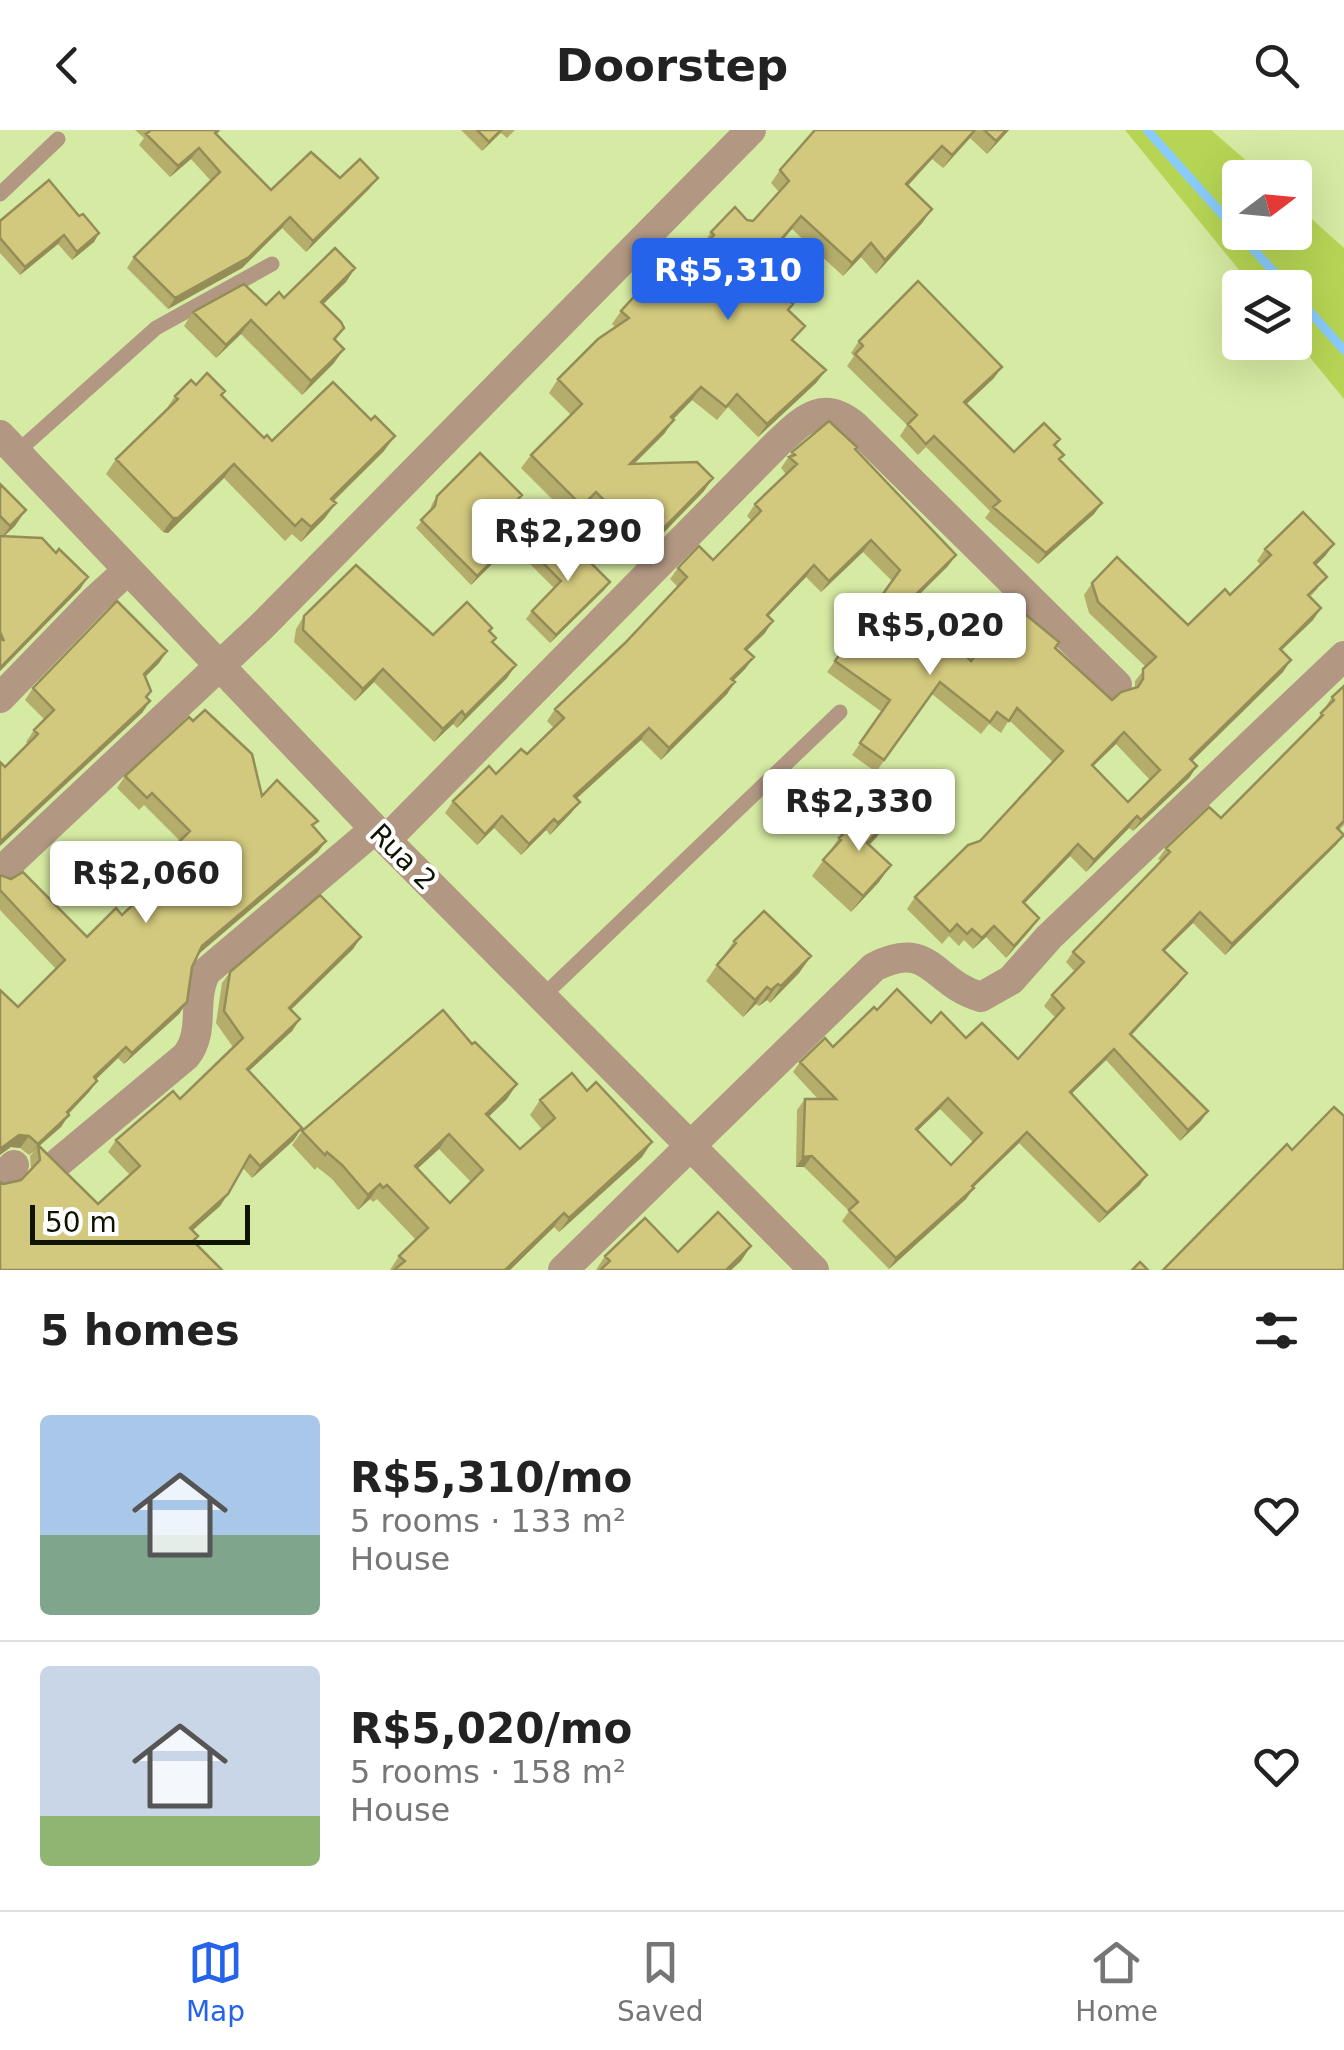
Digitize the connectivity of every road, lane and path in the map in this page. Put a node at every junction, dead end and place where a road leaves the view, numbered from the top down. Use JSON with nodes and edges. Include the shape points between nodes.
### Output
{"nodes":[{"id":1,"x":751,"y":130,"type":"edge"},
{"id":2,"x":58,"y":139,"type":"dead end"},
{"id":3,"x":0,"y":194,"type":"edge"},
{"id":4,"x":272,"y":264,"type":"dead end"},
{"id":5,"x":6,"y":452,"type":"edge"},
{"id":6,"x":128,"y":570,"type":"junction"},
{"id":7,"x":1344,"y":656,"type":"edge"},
{"id":8,"x":219,"y":667,"type":"junction"},
{"id":9,"x":1116,"y":685,"type":"dead end"},
{"id":10,"x":0,"y":698,"type":"edge"},
{"id":11,"x":840,"y":712,"type":"dead end"},
{"id":12,"x":380,"y":834,"type":"junction"},
{"id":13,"x":0,"y":872,"type":"edge"},
{"id":14,"x":541,"y":998,"type":"junction"},
{"id":15,"x":690,"y":1148,"type":"junction"},
{"id":16,"x":58,"y":1162,"type":"edge"},
{"id":17,"x":563,"y":1270,"type":"edge"},
{"id":18,"x":814,"y":1270,"type":"edge"}],
"edges":[{"from":1,"to":8,"type":"street"},
{"from":2,"to":3,"type":"lane"},
{"from":4,"to":5,"type":"lane","via":[[156,328]]},
{"from":5,"to":6,"type":"street","name":"Rua 2"},
{"from":6,"to":8,"type":"street","name":"Rua 2"},
{"from":6,"to":10,"type":"street"},
{"from":7,"to":15,"type":"street","via":[[998,990],[980,997],[952,986],[918,958],[891,958],[858,980]]},
{"from":8,"to":12,"type":"street","name":"Rua 2"},
{"from":8,"to":13,"type":"street"},
{"from":9,"to":12,"type":"street","via":[[855,426],[837,413],[820,413],[779,442]]},
{"from":11,"to":14,"type":"lane"},
{"from":12,"to":14,"type":"street","name":"Rua 2"},
{"from":12,"to":16,"type":"street","via":[[206,972],[194,1046]]},
{"from":14,"to":15,"type":"street","name":"Rua 2"},
{"from":15,"to":17,"type":"street"},
{"from":15,"to":18,"type":"street","name":"Rua 2"}]}
